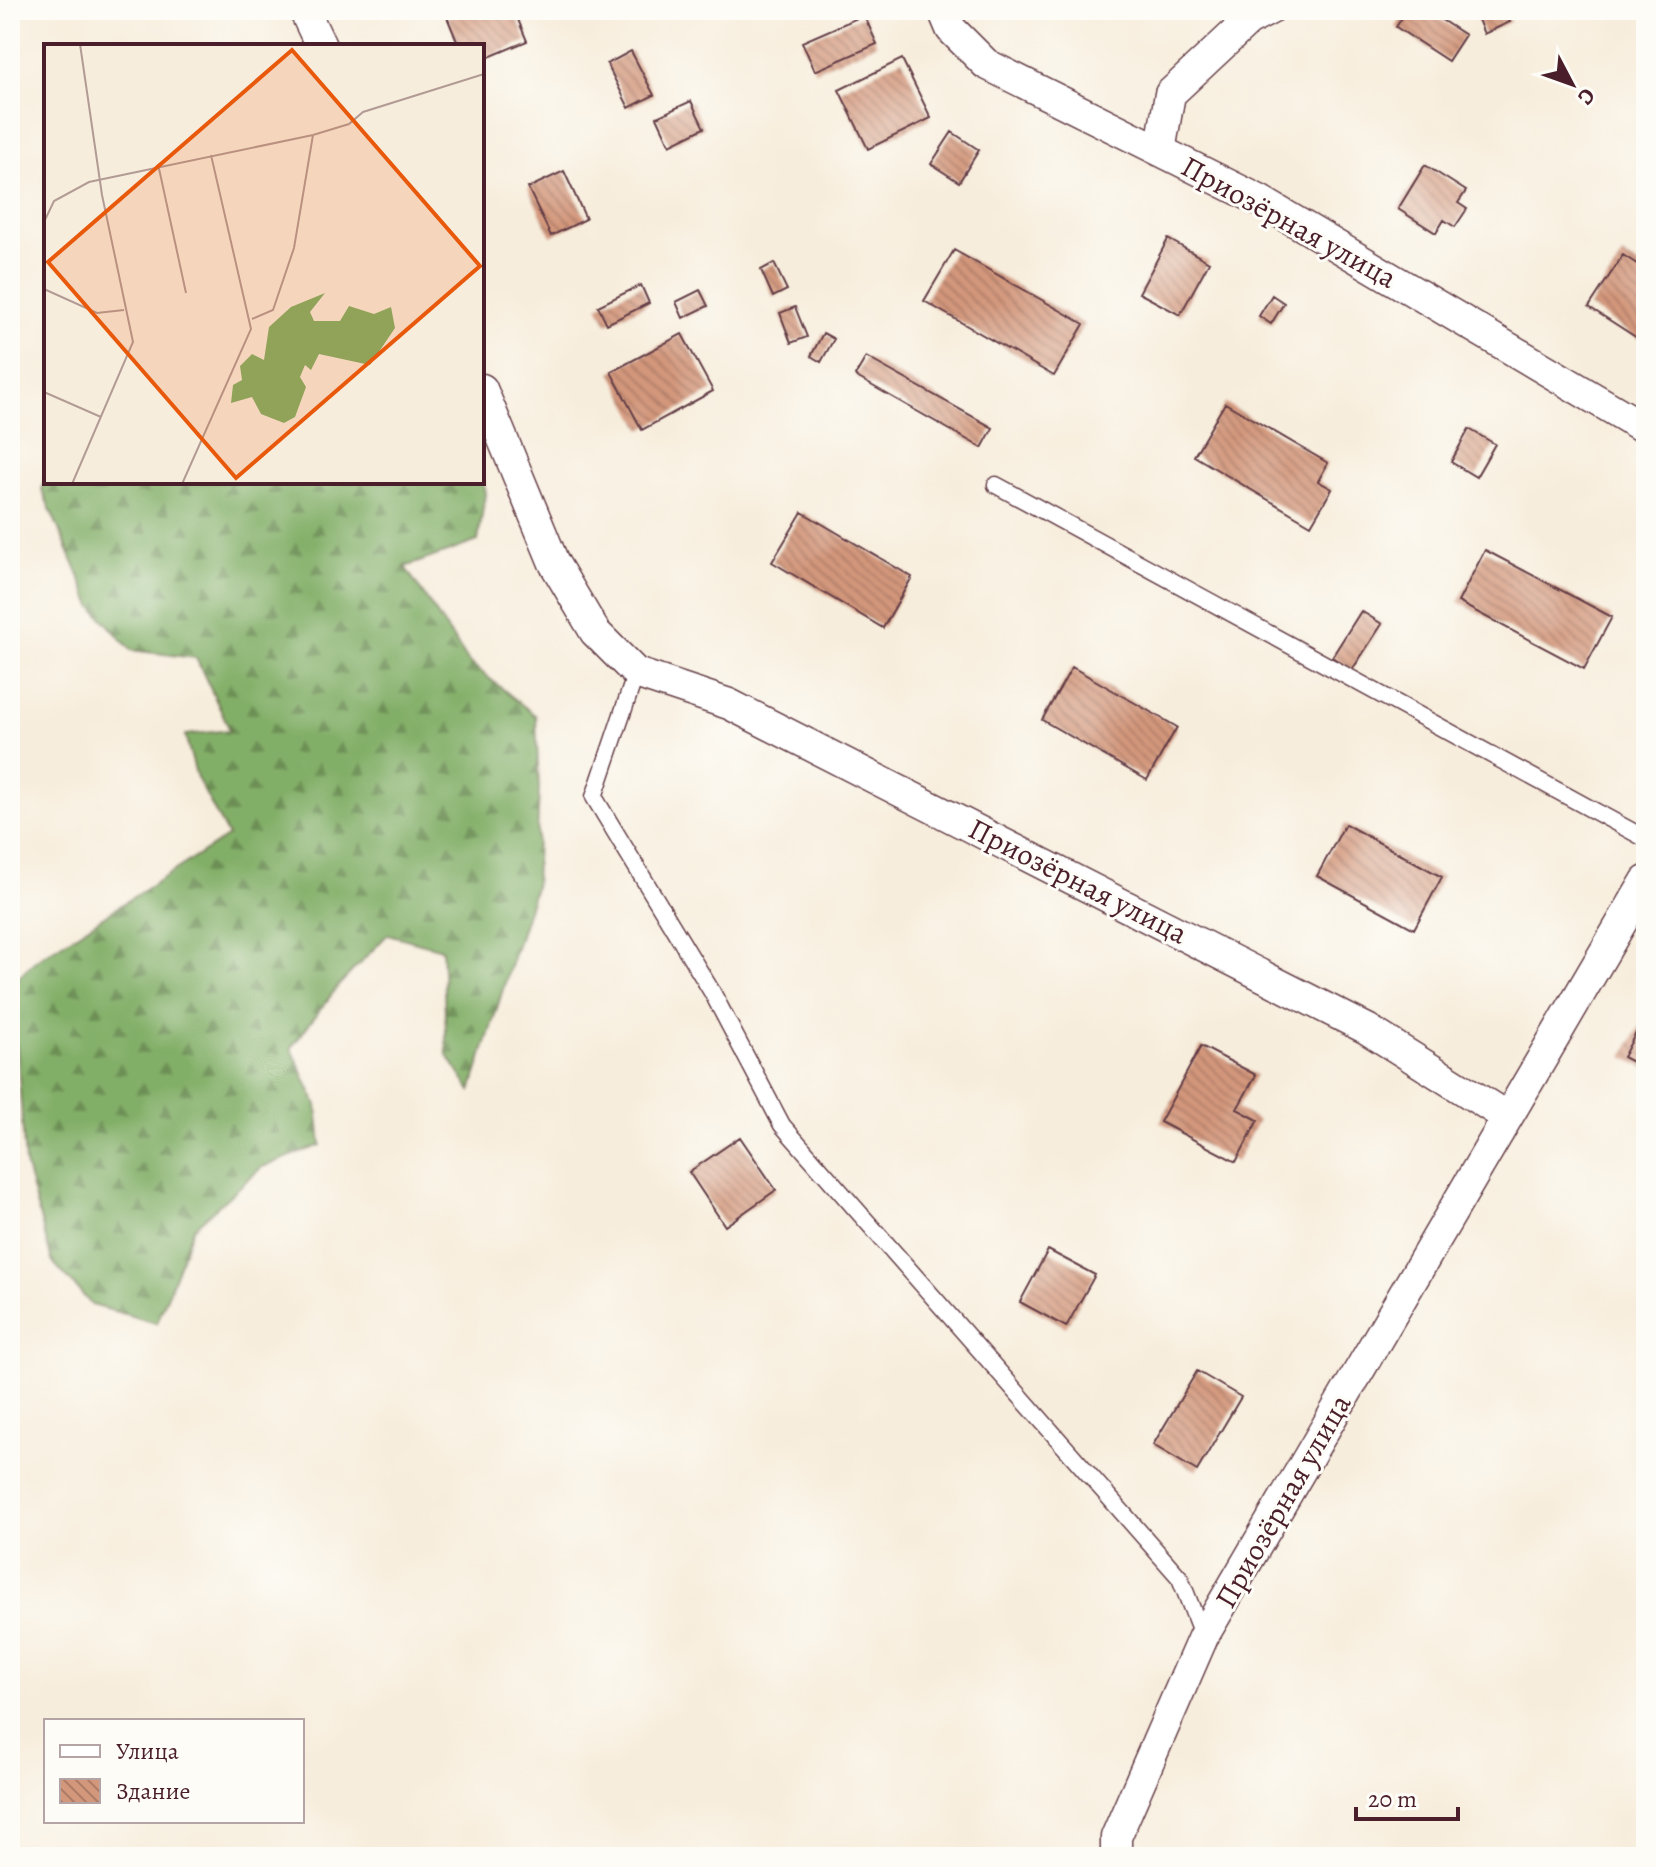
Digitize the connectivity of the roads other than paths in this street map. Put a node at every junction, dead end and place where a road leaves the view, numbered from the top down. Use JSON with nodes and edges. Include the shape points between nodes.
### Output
{"nodes":[{"id":1,"x":304,"y":10,"type":"edge"},
{"id":2,"x":943,"y":10,"type":"edge"},
{"id":3,"x":1269,"y":10,"type":"edge"},
{"id":4,"x":320,"y":44,"type":"edge"},
{"id":5,"x":1160,"y":151,"type":"junction"},
{"id":6,"x":484,"y":394,"type":"edge"},
{"id":7,"x":1646,"y":429,"type":"edge"},
{"id":8,"x":996,"y":485,"type":"dead end"},
{"id":9,"x":636,"y":673,"type":"junction"},
{"id":10,"x":1646,"y":839,"type":"edge"},
{"id":11,"x":1646,"y":881,"type":"edge"},
{"id":12,"x":1507,"y":1117,"type":"junction"},
{"id":13,"x":1203,"y":1637,"type":"junction"},
{"id":14,"x":1116,"y":1857,"type":"edge"}],
"edges":[{"from":1,"to":4,"type":"street"},
{"from":2,"to":5,"type":"street","name":"Приозёрная улица","via":[[951,29],[986,64]]},
{"from":3,"to":5,"type":"street","via":[[1248,21],[1170,94]]},
{"from":5,"to":7,"type":"street","name":"Приозёрная улица","via":[[1259,200]]},
{"from":6,"to":9,"type":"street","via":[[554,563],[595,632]]},
{"from":8,"to":10,"type":"lane"},
{"from":9,"to":12,"type":"street","name":"Приозёрная улица","via":[[729,704],[1339,1014]]},
{"from":9,"to":13,"type":"lane","via":[[594,797],[712,992],[782,1125],[1180,1578]]},
{"from":11,"to":12,"type":"street","name":"Приозёрная улица"},
{"from":12,"to":13,"type":"street","name":"Приозёрная улица"},
{"from":13,"to":14,"type":"street","name":"Приозёрная улица","via":[[1116,1837]]}]}
